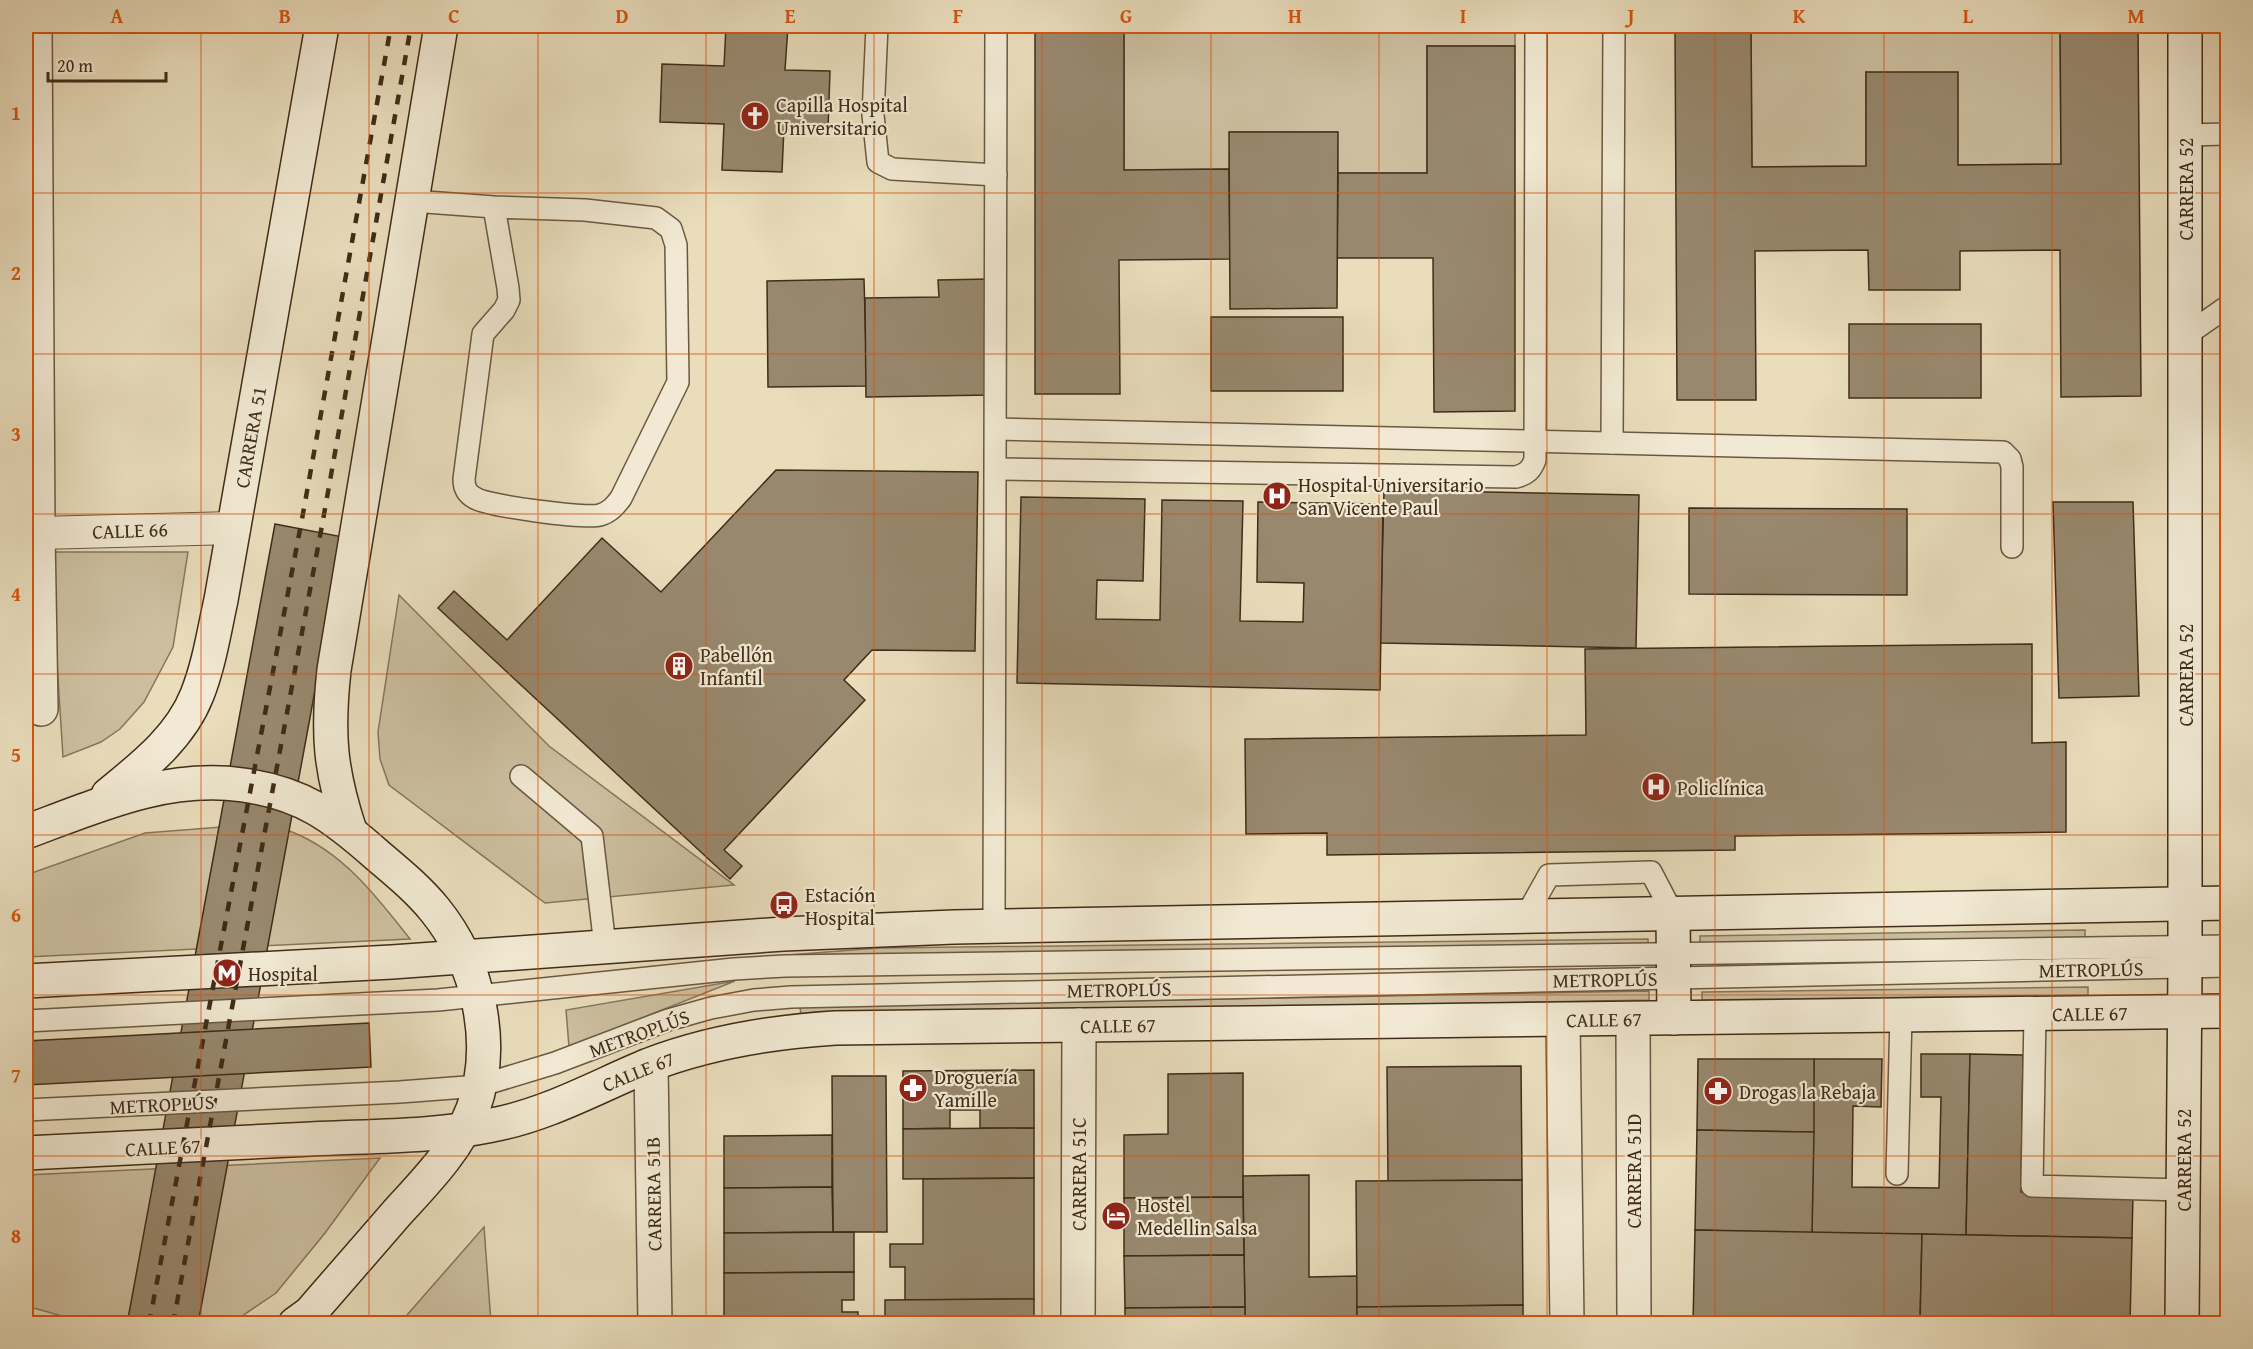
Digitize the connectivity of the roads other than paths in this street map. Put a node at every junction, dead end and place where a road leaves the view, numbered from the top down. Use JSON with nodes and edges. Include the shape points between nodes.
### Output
{"nodes":[{"id":1,"x":35,"y":26,"type":"edge"},
{"id":2,"x":322,"y":26,"type":"edge"},
{"id":3,"x":441,"y":26,"type":"edge"},
{"id":4,"x":877,"y":26,"type":"edge"},
{"id":5,"x":996,"y":26,"type":"edge"},
{"id":6,"x":1536,"y":26,"type":"edge"},
{"id":7,"x":1614,"y":26,"type":"edge"},
{"id":8,"x":2185,"y":26,"type":"edge"},
{"id":9,"x":2228,"y":134,"type":"edge"},
{"id":10,"x":2185,"y":135,"type":"junction"},
{"id":11,"x":996,"y":175,"type":"junction"},
{"id":12,"x":412,"y":201,"type":"junction"},
{"id":13,"x":494,"y":207,"type":"junction"},
{"id":14,"x":2228,"y":306,"type":"edge"},
{"id":15,"x":2185,"y":336,"type":"junction"},
{"id":16,"x":996,"y":429,"type":"junction"},
{"id":17,"x":1535,"y":441,"type":"junction"},
{"id":18,"x":1612,"y":443,"type":"junction"},
{"id":19,"x":996,"y":469,"type":"junction"},
{"id":20,"x":234,"y":528,"type":"junction"},
{"id":21,"x":32,"y":533,"type":"edge"},
{"id":22,"x":2012,"y":547,"type":"dead end"},
{"id":23,"x":41,"y":709,"type":"dead end"},
{"id":24,"x":521,"y":776,"type":"dead end"},
{"id":25,"x":94,"y":807,"type":"junction"},
{"id":26,"x":350,"y":831,"type":"junction"},
{"id":27,"x":26,"y":832,"type":"edge"},
{"id":28,"x":2228,"y":903,"type":"edge"},
{"id":29,"x":2185,"y":904,"type":"junction"},
{"id":30,"x":1673,"y":914,"type":"junction"},
{"id":31,"x":994,"y":926,"type":"junction"},
{"id":32,"x":605,"y":946,"type":"junction"},
{"id":33,"x":2228,"y":946,"type":"edge"},
{"id":34,"x":465,"y":957,"type":"junction"},
{"id":35,"x":2185,"y":957,"type":"junction"},
{"id":36,"x":1674,"y":965,"type":"junction"},
{"id":37,"x":2228,"y":966,"type":"edge"},
{"id":38,"x":26,"y":981,"type":"edge"},
{"id":39,"x":478,"y":997,"type":"junction"},
{"id":40,"x":2228,"y":1011,"type":"edge"},
{"id":41,"x":2184,"y":1012,"type":"junction"},
{"id":42,"x":2035,"y":1014,"type":"junction"},
{"id":43,"x":1902,"y":1015,"type":"junction"},
{"id":44,"x":1674,"y":1018,"type":"junction"},
{"id":45,"x":1632,"y":1019,"type":"junction"},
{"id":46,"x":1563,"y":1020,"type":"junction"},
{"id":47,"x":26,"y":1022,"type":"edge"},
{"id":48,"x":1079,"y":1025,"type":"junction"},
{"id":49,"x":651,"y":1065,"type":"junction"},
{"id":50,"x":479,"y":1086,"type":"junction"},
{"id":51,"x":26,"y":1110,"type":"edge"},
{"id":52,"x":464,"y":1130,"type":"junction"},
{"id":53,"x":26,"y":1153,"type":"edge"},
{"id":54,"x":1897,"y":1174,"type":"dead end"},
{"id":55,"x":2183,"y":1190,"type":"junction"},
{"id":56,"x":296,"y":1323,"type":"edge"},
{"id":57,"x":655,"y":1323,"type":"edge"},
{"id":58,"x":1078,"y":1323,"type":"edge"},
{"id":59,"x":1567,"y":1323,"type":"edge"},
{"id":60,"x":1634,"y":1323,"type":"edge"},
{"id":61,"x":2182,"y":1323,"type":"edge"}],
"edges":[{"from":1,"to":21,"type":"main road"},
{"from":2,"to":20,"type":"main road","name":"CARRERA 51"},
{"from":3,"to":12,"type":"main road"},
{"from":4,"to":11,"type":"lane","via":[[873,116],[878,162],[891,169]]},
{"from":5,"to":11,"type":"lane"},
{"from":6,"to":17,"type":"lane"},
{"from":7,"to":18,"type":"lane"},
{"from":8,"to":10,"type":"main road","name":"CARRERA 52"},
{"from":9,"to":10,"type":"lane"},
{"from":10,"to":15,"type":"main road","name":"CARRERA 52"},
{"from":11,"to":16,"type":"lane"},
{"from":12,"to":13,"type":"lane"},
{"from":12,"to":26,"type":"main road","via":[[330,705],[331,760]]},
{"from":13,"to":13,"type":"lane","via":[[585,210],[656,218],[675,237],[678,382],[621,498],[612,509],[597,516],[484,502],[464,487],[483,334],[509,300]]},
{"from":14,"to":15,"type":"lane"},
{"from":15,"to":29,"type":"main road","name":"CARRERA 52"},
{"from":16,"to":17,"type":"lane"},
{"from":16,"to":19,"type":"lane"},
{"from":17,"to":18,"type":"lane"},
{"from":17,"to":19,"type":"lane","via":[[1532,468],[1516,477]]},
{"from":18,"to":22,"type":"lane","via":[[2003,452],[2012,467]]},
{"from":19,"to":31,"type":"lane"},
{"from":20,"to":21,"type":"street","name":"CALLE 66"},
{"from":20,"to":25,"type":"main road","name":"CARRERA 51","via":[[196,697],[167,743]]},
{"from":21,"to":23,"type":"main road"},
{"from":24,"to":32,"type":"lane","via":[[592,836]]},
{"from":25,"to":26,"type":"main road","via":[[164,786],[241,784],[287,794]]},
{"from":25,"to":27,"type":"main road"},
{"from":26,"to":34,"type":"main road","via":[[434,909]]},
{"from":28,"to":29,"type":"main road"},
{"from":29,"to":30,"type":"main road"},
{"from":29,"to":35,"type":"main road","name":"CARRERA 52"},
{"from":30,"to":31,"type":"main road"},
{"from":30,"to":36,"type":"main road"},
{"from":31,"to":32,"type":"main road"},
{"from":32,"to":34,"type":"main road"},
{"from":33,"to":35,"type":"lane","name":"METROPLÚS"},
{"from":34,"to":38,"type":"main road"},
{"from":34,"to":39,"type":"main road"},
{"from":35,"to":36,"type":"lane","name":"METROPLÚS"},
{"from":35,"to":37,"type":"lane","name":"METROPLÚS"},
{"from":35,"to":41,"type":"main road","name":"CARRERA 52"},
{"from":36,"to":39,"type":"lane","name":"METROPLÚS","via":[[785,966]]},
{"from":36,"to":44,"type":"main road"},
{"from":36,"to":50,"type":"lane","name":"METROPLÚS","via":[[764,999],[668,1020],[555,1063]]},
{"from":39,"to":47,"type":"lane","name":"METROPLÚS"},
{"from":39,"to":50,"type":"main road","via":[[483,1036]]},
{"from":40,"to":41,"type":"main road","name":"CALLE 67"},
{"from":41,"to":42,"type":"main road","name":"CALLE 67"},
{"from":41,"to":55,"type":"main road","name":"CARRERA 52"},
{"from":42,"to":43,"type":"main road","name":"CALLE 67"},
{"from":42,"to":55,"type":"lane","via":[[2032,1186]]},
{"from":43,"to":44,"type":"main road","name":"CALLE 67"},
{"from":43,"to":54,"type":"lane"},
{"from":44,"to":45,"type":"main road","name":"CALLE 67"},
{"from":45,"to":46,"type":"main road","name":"CALLE 67"},
{"from":45,"to":60,"type":"main road","name":"CARRERA 51D"},
{"from":46,"to":48,"type":"main road","name":"CALLE 67"},
{"from":46,"to":59,"type":"main road"},
{"from":48,"to":49,"type":"main road","name":"CALLE 67","via":[[790,1031],[696,1049]]},
{"from":48,"to":58,"type":"main road","name":"CARRERA 51C"},
{"from":49,"to":52,"type":"main road","name":"CALLE 67","via":[[535,1113]]},
{"from":49,"to":57,"type":"main road","name":"CARRERA 51B"},
{"from":50,"to":51,"type":"lane","name":"METROPLÚS"},
{"from":50,"to":52,"type":"main road"},
{"from":52,"to":53,"type":"main road","name":"CALLE 67"},
{"from":52,"to":56,"type":"main road","via":[[422,1185],[310,1313]]},
{"from":55,"to":61,"type":"main road","name":"CARRERA 52"}]}
